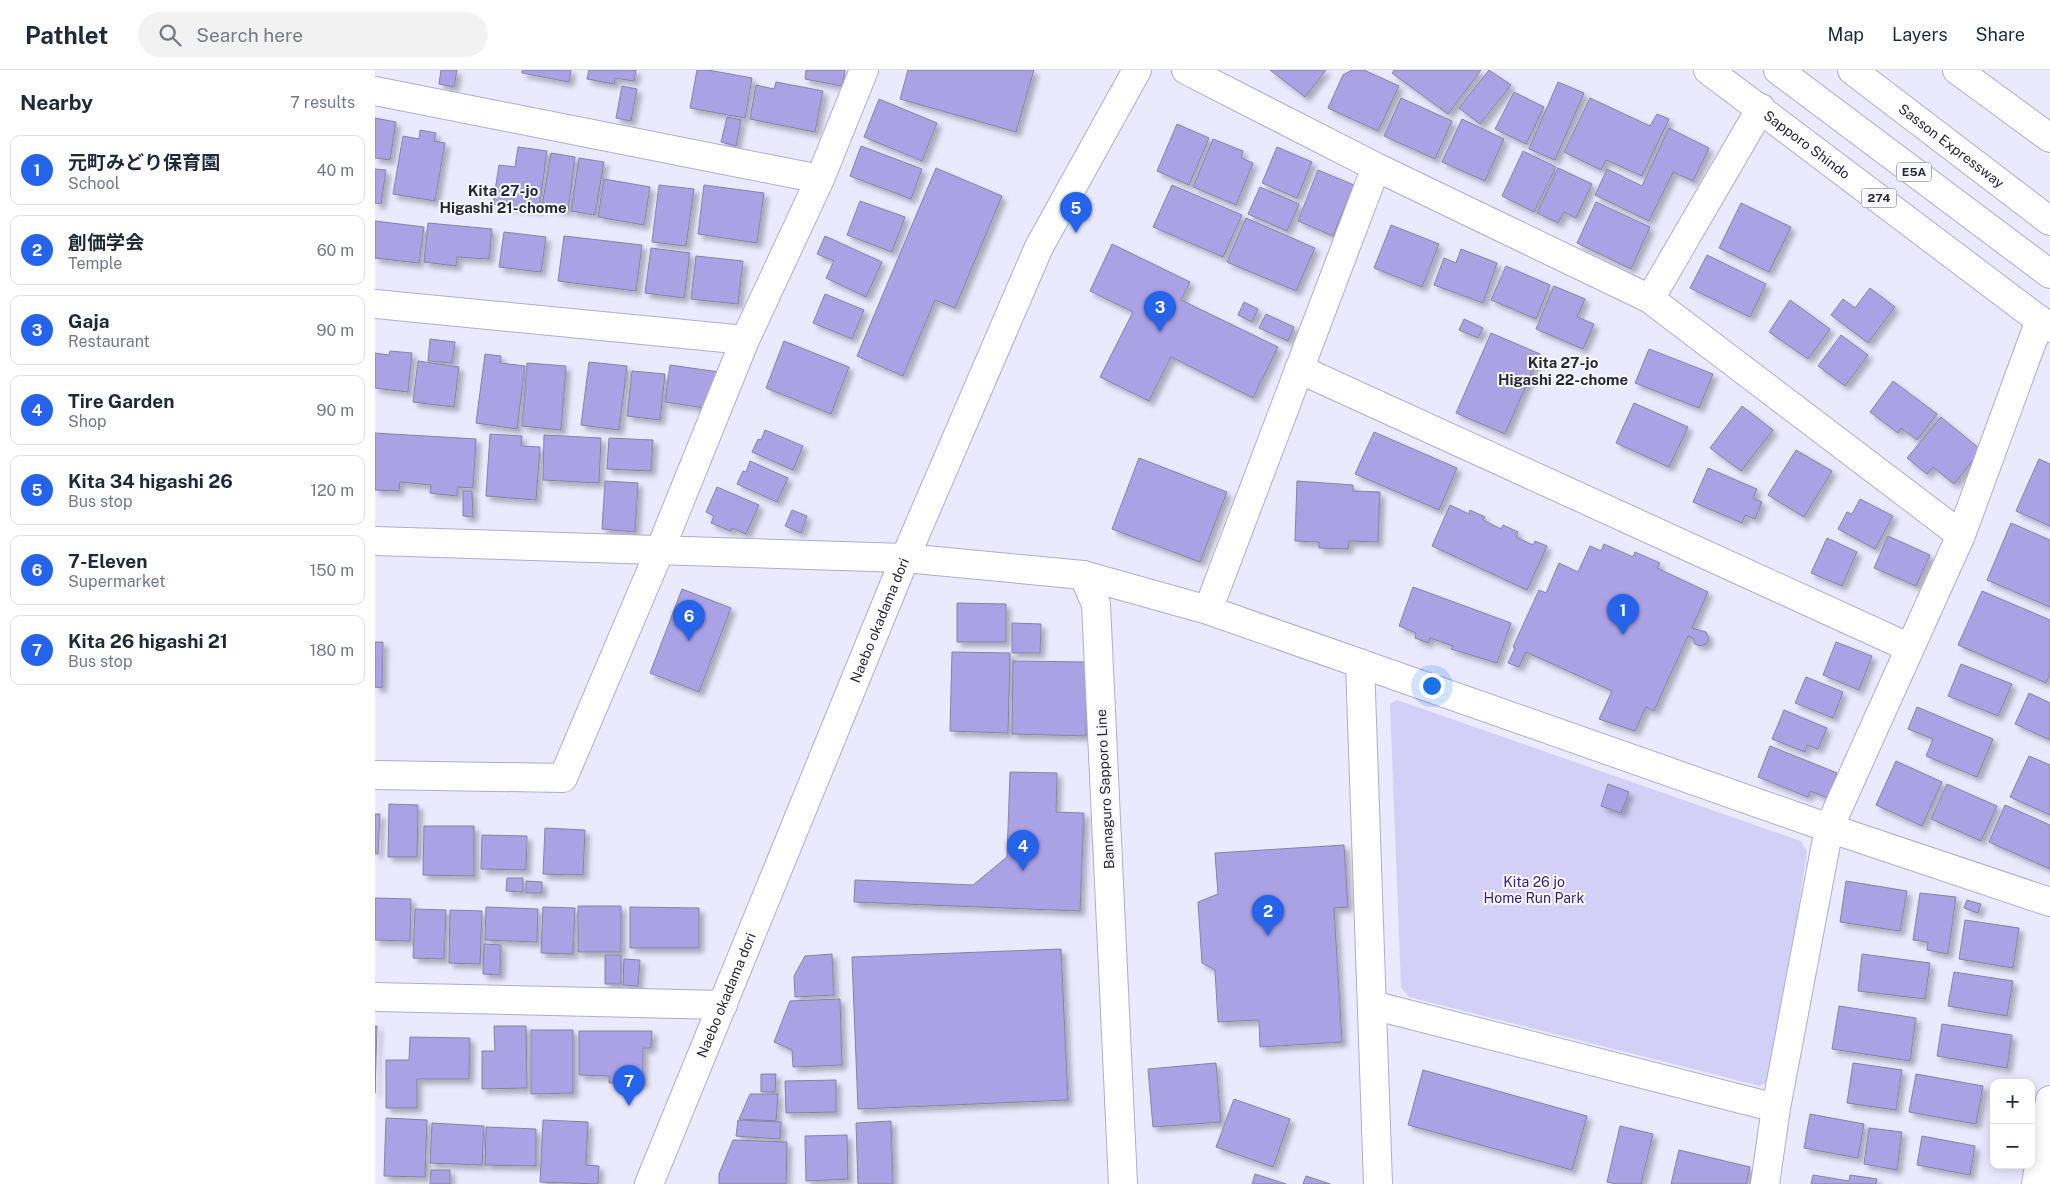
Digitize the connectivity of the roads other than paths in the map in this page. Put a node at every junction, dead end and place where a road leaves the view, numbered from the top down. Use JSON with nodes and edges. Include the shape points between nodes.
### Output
{"nodes":[{"id":1,"x":864,"y":70,"type":"edge"},
{"id":2,"x":1137,"y":70,"type":"edge"},
{"id":3,"x":1186,"y":70,"type":"edge"},
{"id":4,"x":1708,"y":70,"type":"edge"},
{"id":5,"x":1778,"y":70,"type":"edge"},
{"id":6,"x":1852,"y":70,"type":"edge"},
{"id":7,"x":1957,"y":70,"type":"edge"},
{"id":8,"x":375,"y":91,"type":"edge"},
{"id":9,"x":1761,"y":108,"type":"junction"},
{"id":10,"x":2050,"y":138,"type":"edge"},
{"id":11,"x":1376,"y":167,"type":"junction"},
{"id":12,"x":820,"y":179,"type":"junction"},
{"id":13,"x":2050,"y":221,"type":"edge"},
{"id":14,"x":2050,"y":274,"type":"edge"},
{"id":15,"x":1650,"y":300,"type":"junction"},
{"id":16,"x":375,"y":304,"type":"edge"},
{"id":17,"x":2045,"y":324,"type":"edge"},
{"id":18,"x":745,"y":340,"type":"junction"},
{"id":19,"x":1299,"y":369,"type":"junction"},
{"id":20,"x":1961,"y":535,"type":"junction"},
{"id":21,"x":375,"y":541,"type":"edge"},
{"id":22,"x":660,"y":550,"type":"junction"},
{"id":23,"x":905,"y":558,"type":"junction"},
{"id":24,"x":1083,"y":575,"type":"junction"},
{"id":25,"x":1208,"y":610,"type":"junction"},
{"id":26,"x":1910,"y":648,"type":"junction"},
{"id":27,"x":1360,"y":663,"type":"junction"},
{"id":28,"x":375,"y":775,"type":"edge"},
{"id":29,"x":1829,"y":828,"type":"junction"},
{"id":30,"x":2050,"y":902,"type":"edge"},
{"id":31,"x":375,"y":997,"type":"edge"},
{"id":32,"x":723,"y":1005,"type":"junction"},
{"id":33,"x":1372,"y":1005,"type":"junction"},
{"id":34,"x":2050,"y":1100,"type":"edge"},
{"id":35,"x":1776,"y":1108,"type":"junction"},
{"id":36,"x":649,"y":1184,"type":"edge"},
{"id":37,"x":1123,"y":1184,"type":"edge"},
{"id":38,"x":1379,"y":1184,"type":"edge"},
{"id":39,"x":1765,"y":1184,"type":"edge"},
{"id":40,"x":2035,"y":1184,"type":"edge"}],
"edges":[{"from":1,"to":12,"type":"main road"},
{"from":2,"to":23,"type":"main road","name":"Naebo okadama dori","via":[[1039,247]]},
{"from":3,"to":11,"type":"main road"},
{"from":4,"to":9,"type":"main road","name":"Sapporo Shindo","number":"274"},
{"from":5,"to":14,"type":"main road","number":"E5A"},
{"from":6,"to":13,"type":"main road","name":"Sasson Expressway"},
{"from":7,"to":10,"type":"main road"},
{"from":8,"to":12,"type":"main road"},
{"from":9,"to":15,"type":"main road"},
{"from":9,"to":17,"type":"main road","name":"Sapporo Shindo","number":"274"},
{"from":11,"to":15,"type":"main road"},
{"from":11,"to":19,"type":"main road"},
{"from":12,"to":18,"type":"main road"},
{"from":15,"to":20,"type":"main road"},
{"from":16,"to":18,"type":"main road"},
{"from":17,"to":20,"type":"main road"},
{"from":18,"to":22,"type":"main road"},
{"from":19,"to":25,"type":"main road"},
{"from":19,"to":26,"type":"main road"},
{"from":20,"to":26,"type":"main road"},
{"from":21,"to":22,"type":"main road"},
{"from":22,"to":23,"type":"main road"},
{"from":22,"to":28,"type":"main road","via":[[563,778]]},
{"from":23,"to":24,"type":"main road"},
{"from":23,"to":32,"type":"main road","name":"Naebo okadama dori"},
{"from":24,"to":25,"type":"main road"},
{"from":24,"to":37,"type":"main road","name":"Bannaguro Sapporo Line","via":[[1096,604]]},
{"from":25,"to":27,"type":"main road"},
{"from":26,"to":29,"type":"main road"},
{"from":27,"to":29,"type":"main road"},
{"from":27,"to":33,"type":"main road"},
{"from":29,"to":30,"type":"main road"},
{"from":29,"to":35,"type":"main road"},
{"from":31,"to":32,"type":"main road"},
{"from":32,"to":36,"type":"main road","name":"Naebo okadama dori"},
{"from":33,"to":35,"type":"main road"},
{"from":33,"to":38,"type":"main road"},
{"from":34,"to":40,"type":"main road"},
{"from":35,"to":39,"type":"main road"}]}
